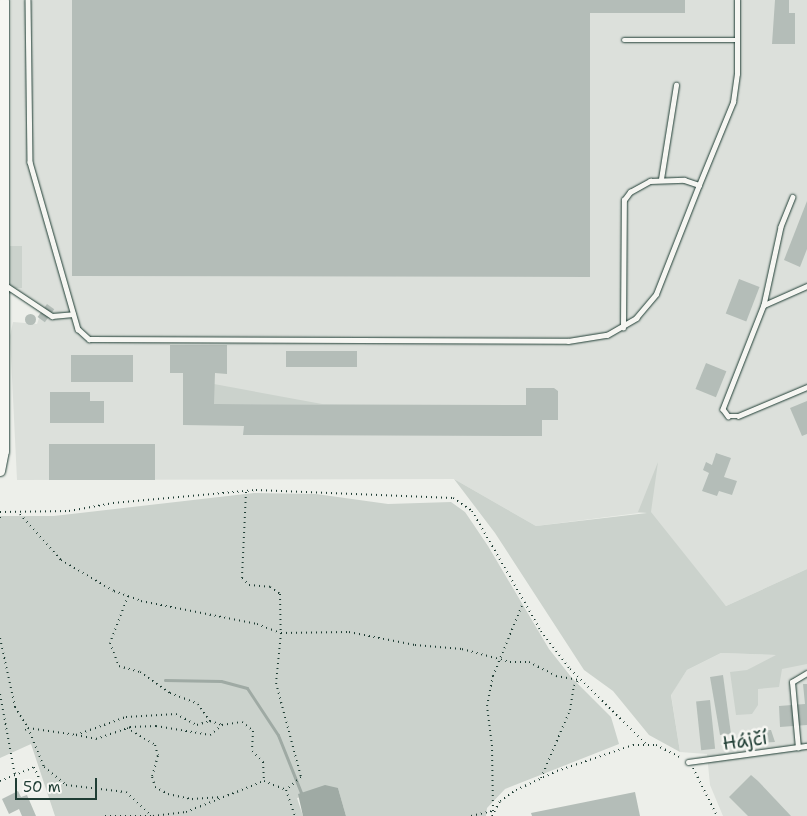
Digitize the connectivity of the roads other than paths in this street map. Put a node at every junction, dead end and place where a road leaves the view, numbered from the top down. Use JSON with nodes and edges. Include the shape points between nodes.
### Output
{"nodes":[{"id":1,"x":4,"y":0,"type":"edge"},
{"id":2,"x":28,"y":0,"type":"edge"},
{"id":3,"x":737,"y":0,"type":"edge"},
{"id":4,"x":624,"y":40,"type":"dead end"},
{"id":5,"x":737,"y":40,"type":"junction"},
{"id":6,"x":676,"y":85,"type":"dead end"},
{"id":7,"x":661,"y":179,"type":"junction"},
{"id":8,"x":699,"y":185,"type":"junction"},
{"id":9,"x":793,"y":197,"type":"dead end"},
{"id":10,"x":2,"y":284,"type":"edge"},
{"id":11,"x":807,"y":286,"type":"edge"},
{"id":12,"x":764,"y":305,"type":"junction"},
{"id":13,"x":74,"y":314,"type":"junction"},
{"id":14,"x":623,"y":328,"type":"junction"},
{"id":15,"x":807,"y":387,"type":"edge"},
{"id":16,"x":0,"y":471,"type":"edge"},
{"id":17,"x":807,"y":673,"type":"edge"},
{"id":18,"x":807,"y":746,"type":"edge"},
{"id":19,"x":798,"y":748,"type":"junction"},
{"id":20,"x":688,"y":762,"type":"road end"}],
"edges":[{"from":1,"to":10,"type":"street"},
{"from":2,"to":13,"type":"lane","via":[[30,162]]},
{"from":3,"to":5,"type":"lane"},
{"from":4,"to":5,"type":"lane"},
{"from":5,"to":8,"type":"lane","via":[[733,102]]},
{"from":6,"to":7,"type":"lane"},
{"from":7,"to":8,"type":"lane","via":[[684,180]]},
{"from":7,"to":14,"type":"lane","via":[[640,186],[624,200]]},
{"from":8,"to":14,"type":"lane","via":[[656,294]]},
{"from":9,"to":12,"type":"lane","via":[[780,232]]},
{"from":10,"to":13,"type":"lane","via":[[52,316]]},
{"from":10,"to":16,"type":"street","via":[[4,451]]},
{"from":11,"to":12,"type":"lane"},
{"from":12,"to":15,"type":"lane","via":[[726,395],[725,413],[738,416]]},
{"from":13,"to":14,"type":"lane","via":[[80,334],[94,340],[568,341],[607,335]]},
{"from":17,"to":19,"type":"lane","via":[[792,682]]},
{"from":18,"to":19,"type":"lane","name":"Hájčí"},
{"from":19,"to":20,"type":"lane","name":"Hájčí"}]}
